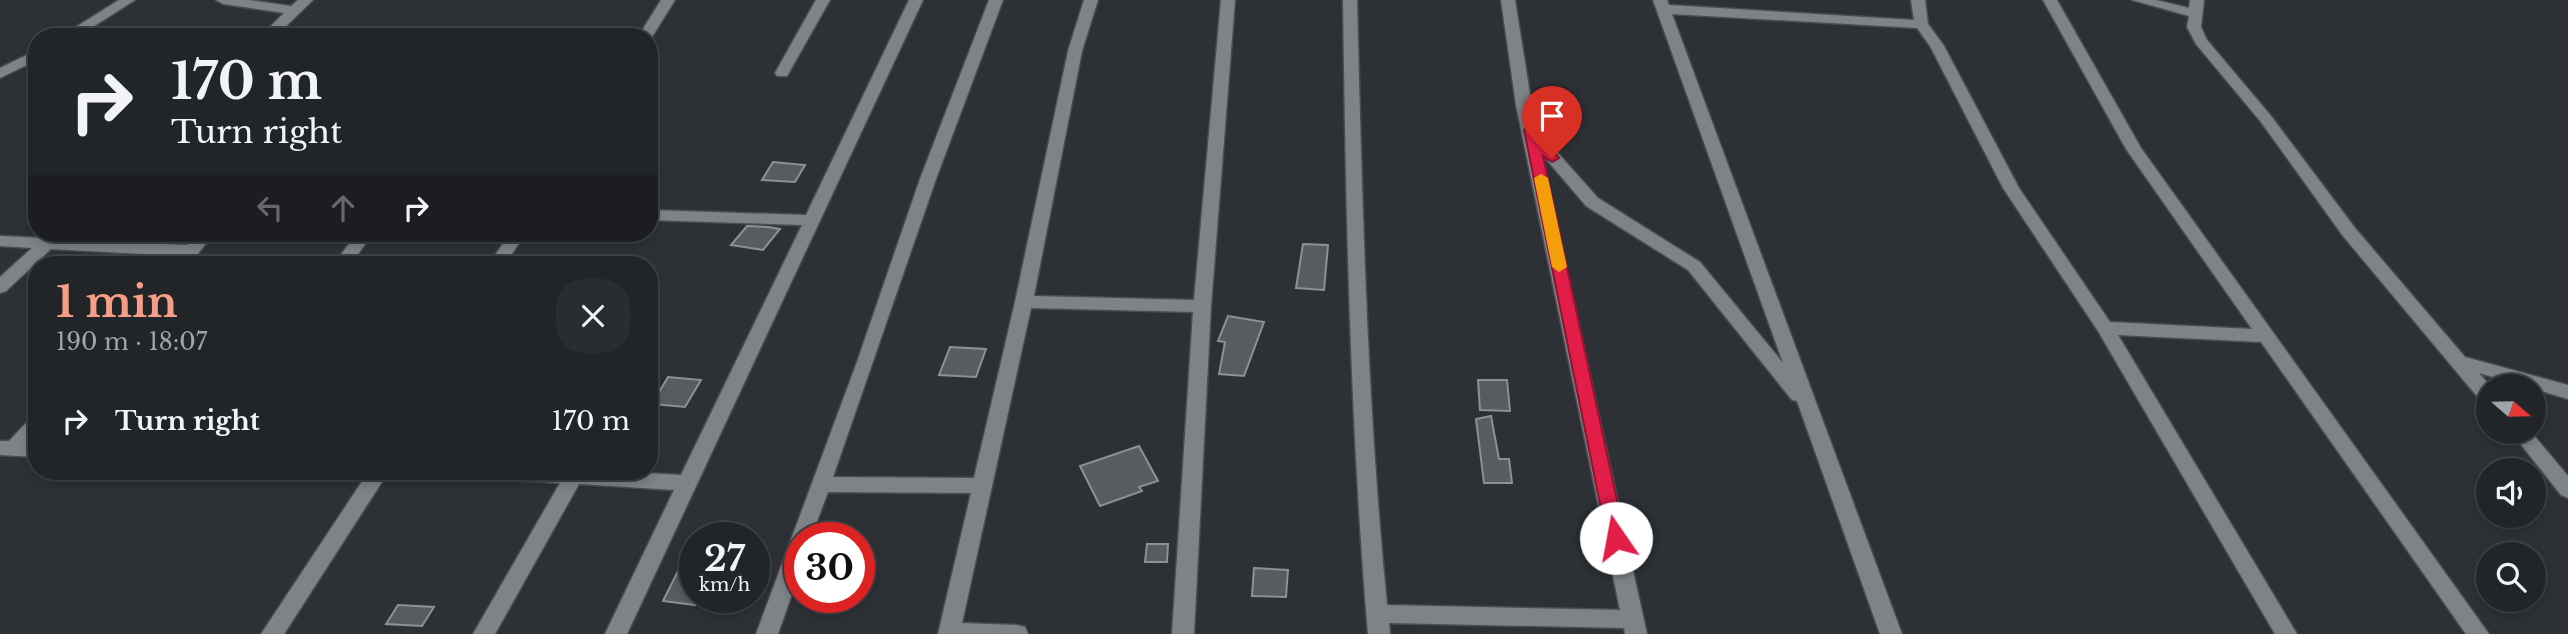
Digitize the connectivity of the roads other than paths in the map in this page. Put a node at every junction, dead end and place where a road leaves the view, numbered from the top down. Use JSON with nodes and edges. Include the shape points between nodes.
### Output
{"nodes":[{"id":1,"x":128,"y":0,"type":"edge"},
{"id":2,"x":223,"y":0,"type":"edge"},
{"id":3,"x":306,"y":0,"type":"edge"},
{"id":4,"x":668,"y":0,"type":"edge"},
{"id":5,"x":823,"y":0,"type":"edge"},
{"id":6,"x":916,"y":0,"type":"edge"},
{"id":7,"x":996,"y":0,"type":"edge"},
{"id":8,"x":1091,"y":0,"type":"edge"},
{"id":9,"x":1228,"y":0,"type":"edge"},
{"id":10,"x":1350,"y":0,"type":"edge"},
{"id":11,"x":1508,"y":0,"type":"edge"},
{"id":12,"x":1918,"y":0,"type":"edge"},
{"id":13,"x":2050,"y":0,"type":"edge"},
{"id":14,"x":2139,"y":0,"type":"edge"},
{"id":15,"x":1661,"y":5,"type":"edge"},
{"id":16,"x":2196,"y":6,"type":"edge"},
{"id":17,"x":295,"y":11,"type":"junction"},
{"id":18,"x":1921,"y":24,"type":"junction"},
{"id":19,"x":82,"y":28,"type":"edge"},
{"id":20,"x":277,"y":28,"type":"edge"},
{"id":21,"x":651,"y":28,"type":"edge"},
{"id":22,"x":28,"y":59,"type":"edge"},
{"id":23,"x":782,"y":73,"type":"dead end"},
{"id":24,"x":0,"y":75,"type":"edge"},
{"id":25,"x":1531,"y":130,"type":"junction"},
{"id":26,"x":658,"y":215,"type":"edge"},
{"id":27,"x":813,"y":220,"type":"junction"},
{"id":28,"x":28,"y":239,"type":"edge"},
{"id":29,"x":0,"y":240,"type":"edge"},
{"id":30,"x":50,"y":242,"type":"edge"},
{"id":31,"x":80,"y":242,"type":"edge"},
{"id":32,"x":199,"y":242,"type":"edge"},
{"id":33,"x":34,"y":256,"type":"edge"},
{"id":34,"x":173,"y":256,"type":"edge"},
{"id":35,"x":188,"y":256,"type":"edge"},
{"id":36,"x":28,"y":262,"type":"edge"},
{"id":37,"x":0,"y":287,"type":"edge"},
{"id":38,"x":1024,"y":302,"type":"junction"},
{"id":39,"x":1202,"y":306,"type":"junction"},
{"id":40,"x":2105,"y":328,"type":"junction"},
{"id":41,"x":2267,"y":336,"type":"junction"},
{"id":42,"x":2458,"y":361,"type":"junction"},
{"id":43,"x":2476,"y":382,"type":"edge"},
{"id":44,"x":2568,"y":392,"type":"edge"},
{"id":45,"x":1809,"y":408,"type":"junction"},
{"id":46,"x":28,"y":431,"type":"edge"},
{"id":47,"x":2530,"y":444,"type":"edge"},
{"id":48,"x":6,"y":449,"type":"edge"},
{"id":49,"x":28,"y":450,"type":"edge"},
{"id":50,"x":373,"y":480,"type":"edge"},
{"id":51,"x":572,"y":480,"type":"edge"},
{"id":52,"x":639,"y":480,"type":"edge"},
{"id":53,"x":688,"y":483,"type":"junction"},
{"id":54,"x":820,"y":484,"type":"junction"},
{"id":55,"x":981,"y":486,"type":"junction"},
{"id":56,"x":2568,"y":490,"type":"edge"},
{"id":57,"x":806,"y":522,"type":"edge"},
{"id":58,"x":784,"y":584,"type":"edge"},
{"id":59,"x":1379,"y":624,"type":"edge"},
{"id":60,"x":1635,"y":627,"type":"edge"},
{"id":61,"x":949,"y":633,"type":"edge"},
{"id":62,"x":272,"y":634,"type":"edge"},
{"id":63,"x":484,"y":634,"type":"edge"},
{"id":64,"x":616,"y":634,"type":"edge"},
{"id":65,"x":766,"y":634,"type":"edge"},
{"id":66,"x":1017,"y":634,"type":"edge"},
{"id":67,"x":1183,"y":634,"type":"edge"},
{"id":68,"x":1891,"y":634,"type":"edge"},
{"id":69,"x":2286,"y":634,"type":"edge"},
{"id":70,"x":2478,"y":634,"type":"edge"}],
"edges":[{"from":1,"to":19,"type":"street"},
{"from":2,"to":17,"type":"street"},
{"from":3,"to":17,"type":"street"},
{"from":4,"to":21,"type":"street"},
{"from":5,"to":23,"type":"street"},
{"from":6,"to":27,"type":"street"},
{"from":7,"to":54,"type":"street"},
{"from":8,"to":38,"type":"street","via":[[1075,51]]},
{"from":9,"to":39,"type":"street"},
{"from":10,"to":59,"type":"street","via":[[1365,484]]},
{"from":11,"to":25,"type":"street","via":[[1523,105]]},
{"from":12,"to":18,"type":"street"},
{"from":13,"to":41,"type":"street","via":[[2134,149]]},
{"from":14,"to":16,"type":"street"},
{"from":15,"to":18,"type":"street"},
{"from":15,"to":45,"type":"street"},
{"from":16,"to":42,"type":"street","via":[[2194,27],[2201,41],[2266,119],[2349,232]]},
{"from":17,"to":20,"type":"street"},
{"from":18,"to":40,"type":"street","via":[[2011,188]]},
{"from":22,"to":24,"type":"street"},
{"from":25,"to":45,"type":"street","via":[[1592,202],[1694,266]]},
{"from":25,"to":60,"type":"street"},
{"from":26,"to":27,"type":"street"},
{"from":27,"to":53,"type":"street"},
{"from":28,"to":29,"type":"street"},
{"from":30,"to":33,"type":"street"},
{"from":31,"to":34,"type":"street"},
{"from":32,"to":35,"type":"street"},
{"from":36,"to":37,"type":"street"},
{"from":38,"to":39,"type":"street"},
{"from":38,"to":55,"type":"street"},
{"from":39,"to":67,"type":"street"},
{"from":40,"to":41,"type":"street"},
{"from":40,"to":69,"type":"street"},
{"from":41,"to":70,"type":"street"},
{"from":42,"to":43,"type":"street"},
{"from":42,"to":44,"type":"street"},
{"from":45,"to":68,"type":"street"},
{"from":46,"to":48,"type":"street"},
{"from":47,"to":56,"type":"street"},
{"from":48,"to":49,"type":"street"},
{"from":50,"to":62,"type":"street"},
{"from":51,"to":63,"type":"street"},
{"from":52,"to":53,"type":"street"},
{"from":53,"to":64,"type":"street"},
{"from":54,"to":55,"type":"street"},
{"from":54,"to":57,"type":"street"},
{"from":55,"to":61,"type":"street"},
{"from":58,"to":65,"type":"street"},
{"from":59,"to":60,"type":"street"},
{"from":61,"to":66,"type":"street"}]}
